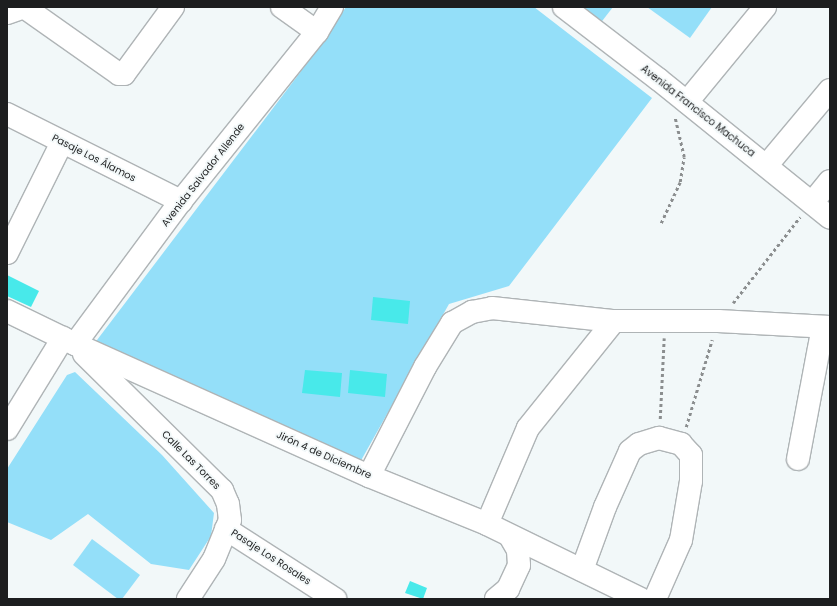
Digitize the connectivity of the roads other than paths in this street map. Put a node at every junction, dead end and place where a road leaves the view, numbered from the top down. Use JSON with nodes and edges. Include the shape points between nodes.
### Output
{"nodes":[{"id":1,"x":24,"y":7,"type":"edge"},
{"id":2,"x":173,"y":7,"type":"edge"},
{"id":3,"x":282,"y":7,"type":"edge"},
{"id":4,"x":332,"y":7,"type":"edge"},
{"id":5,"x":564,"y":7,"type":"edge"},
{"id":6,"x":765,"y":7,"type":"edge"},
{"id":7,"x":7,"y":13,"type":"edge"},
{"id":8,"x":317,"y":32,"type":"junction"},
{"id":9,"x":830,"y":90,"type":"edge"},
{"id":10,"x":681,"y":107,"type":"junction"},
{"id":11,"x":7,"y":114,"type":"edge"},
{"id":12,"x":62,"y":142,"type":"junction"},
{"id":13,"x":767,"y":165,"type":"junction"},
{"id":14,"x":830,"y":181,"type":"edge"},
{"id":15,"x":181,"y":201,"type":"junction"},
{"id":16,"x":812,"y":203,"type":"junction"},
{"id":17,"x":830,"y":218,"type":"edge"},
{"id":18,"x":7,"y":253,"type":"edge"},
{"id":19,"x":7,"y":311,"type":"edge"},
{"id":20,"x":614,"y":321,"type":"junction"},
{"id":21,"x":826,"y":327,"type":"edge"},
{"id":22,"x":69,"y":341,"type":"junction"},
{"id":23,"x":7,"y":429,"type":"edge"},
{"id":24,"x":798,"y":459,"type":"dead end"},
{"id":25,"x":369,"y":476,"type":"junction"},
{"id":26,"x":487,"y":524,"type":"junction"},
{"id":27,"x":226,"y":529,"type":"junction"},
{"id":28,"x":510,"y":536,"type":"junction"},
{"id":29,"x":582,"y":570,"type":"junction"},
{"id":30,"x":188,"y":599,"type":"edge"},
{"id":31,"x":335,"y":599,"type":"edge"},
{"id":32,"x":496,"y":599,"type":"edge"},
{"id":33,"x":641,"y":599,"type":"edge"},
{"id":34,"x":655,"y":599,"type":"edge"}],
"edges":[{"from":1,"to":2,"type":"street","via":[[119,74],[127,72]]},
{"from":1,"to":7,"type":"street"},
{"from":3,"to":8,"type":"street"},
{"from":4,"to":8,"type":"street","name":"Avenida Salvador Allende"},
{"from":5,"to":10,"type":"street","name":"Avenida Francisco Machuca"},
{"from":6,"to":10,"type":"street"},
{"from":8,"to":15,"type":"street","name":"Avenida Salvador Allende"},
{"from":9,"to":13,"type":"street"},
{"from":10,"to":13,"type":"street","name":"Avenida Francisco Machuca"},
{"from":11,"to":12,"type":"street","name":"Pasaje Los Álamos"},
{"from":12,"to":15,"type":"street","name":"Pasaje Los Álamos"},
{"from":12,"to":18,"type":"street"},
{"from":13,"to":16,"type":"street","name":"Avenida Francisco Machuca"},
{"from":14,"to":16,"type":"street"},
{"from":15,"to":22,"type":"street","name":"Avenida Salvador Allende"},
{"from":16,"to":17,"type":"street","name":"Avenida Francisco Machuca"},
{"from":19,"to":22,"type":"street","name":"Jirón 4 de Diciembre"},
{"from":20,"to":21,"type":"street","via":[[665,320]]},
{"from":20,"to":25,"type":"street","via":[[492,308],[472,312],[452,323],[425,367]]},
{"from":20,"to":26,"type":"street","via":[[528,428]]},
{"from":21,"to":24,"type":"street"},
{"from":22,"to":23,"type":"street","name":"Avenida Salvador Allende"},
{"from":22,"to":25,"type":"street","name":"Jirón 4 de Diciembre"},
{"from":22,"to":27,"type":"street","name":"Calle Las Torres","via":[[222,490],[228,504],[230,520]]},
{"from":25,"to":26,"type":"street","name":"Jirón 4 de Diciembre"},
{"from":26,"to":28,"type":"street","name":"Jirón 4 de Diciembre"},
{"from":27,"to":30,"type":"street","name":"Calle Las Torres","via":[[214,559]]},
{"from":27,"to":31,"type":"street","name":"Pasaje Los Rosales"},
{"from":28,"to":29,"type":"street","name":"Jirón 4 de Diciembre"},
{"from":28,"to":32,"type":"street","via":[[518,550],[519,565],[508,589]]},
{"from":29,"to":33,"type":"street","name":"Jirón 4 de Diciembre"},
{"from":29,"to":34,"type":"street","via":[[605,507],[630,451],[639,444],[659,438],[681,444],[691,455],[691,481],[681,540]]}]}
